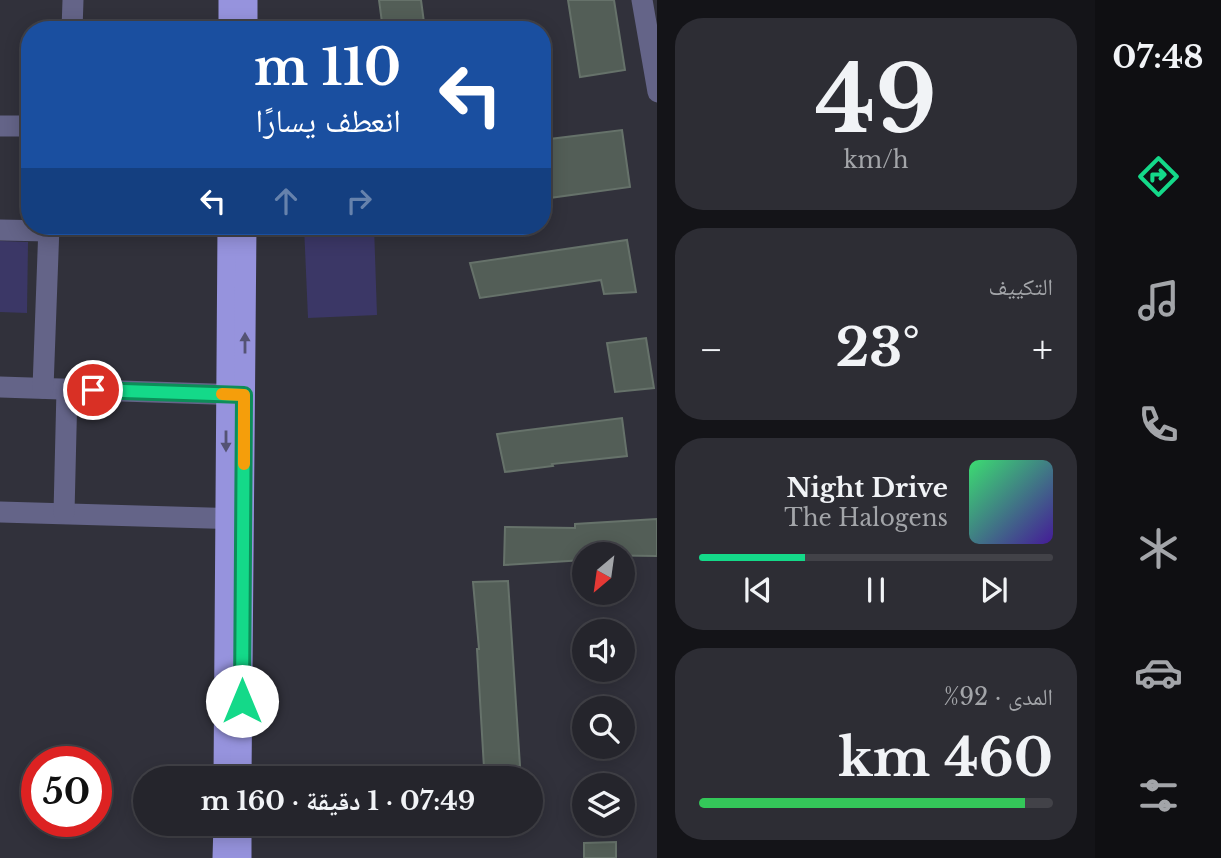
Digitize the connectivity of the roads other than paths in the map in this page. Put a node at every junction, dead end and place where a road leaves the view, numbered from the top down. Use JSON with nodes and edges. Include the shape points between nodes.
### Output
{"nodes":[{"id":1,"x":73,"y":0,"type":"edge"},
{"id":2,"x":229,"y":0,"type":"edge"},
{"id":3,"x":247,"y":0,"type":"edge"},
{"id":4,"x":642,"y":0,"type":"edge"},
{"id":5,"x":72,"y":21,"type":"edge"},
{"id":6,"x":229,"y":21,"type":"edge"},
{"id":7,"x":247,"y":21,"type":"edge"},
{"id":8,"x":657,"y":92,"type":"edge"},
{"id":9,"x":0,"y":126,"type":"edge"},
{"id":10,"x":21,"y":126,"type":"edge"},
{"id":11,"x":0,"y":230,"type":"edge"},
{"id":12,"x":21,"y":230,"type":"edge"},
{"id":13,"x":49,"y":235,"type":"edge"},
{"id":14,"x":228,"y":235,"type":"edge"},
{"id":15,"x":245,"y":235,"type":"edge"},
{"id":16,"x":0,"y":387,"type":"edge"},
{"id":17,"x":43,"y":388,"type":"junction"},
{"id":18,"x":67,"y":389,"type":"junction"},
{"id":19,"x":235,"y":395,"type":"junction"},
{"id":20,"x":0,"y":512,"type":"edge"},
{"id":21,"x":64,"y":513,"type":"junction"},
{"id":22,"x":234,"y":519,"type":"junction"},
{"id":23,"x":224,"y":766,"type":"edge"},
{"id":24,"x":241,"y":766,"type":"edge"},
{"id":25,"x":224,"y":836,"type":"edge"},
{"id":26,"x":241,"y":836,"type":"edge"},
{"id":27,"x":223,"y":858,"type":"edge"},
{"id":28,"x":241,"y":858,"type":"edge"}],
"edges":[{"from":1,"to":5,"type":"street"},
{"from":2,"to":6,"type":"main road"},
{"from":3,"to":7,"type":"main road"},
{"from":4,"to":8,"type":"street"},
{"from":9,"to":10,"type":"street"},
{"from":11,"to":12,"type":"street"},
{"from":13,"to":17,"type":"street"},
{"from":14,"to":19,"type":"main road"},
{"from":19,"to":15,"type":"main road","one_way":true},
{"from":16,"to":17,"type":"street"},
{"from":17,"to":18,"type":"street"},
{"from":18,"to":19,"type":"street"},
{"from":18,"to":21,"type":"street"},
{"from":19,"to":22,"type":"main road"},
{"from":20,"to":21,"type":"street"},
{"from":21,"to":22,"type":"street"},
{"from":22,"to":23,"type":"main road"},
{"from":22,"to":24,"type":"main road"},
{"from":25,"to":27,"type":"main road"},
{"from":26,"to":28,"type":"main road"}]}
